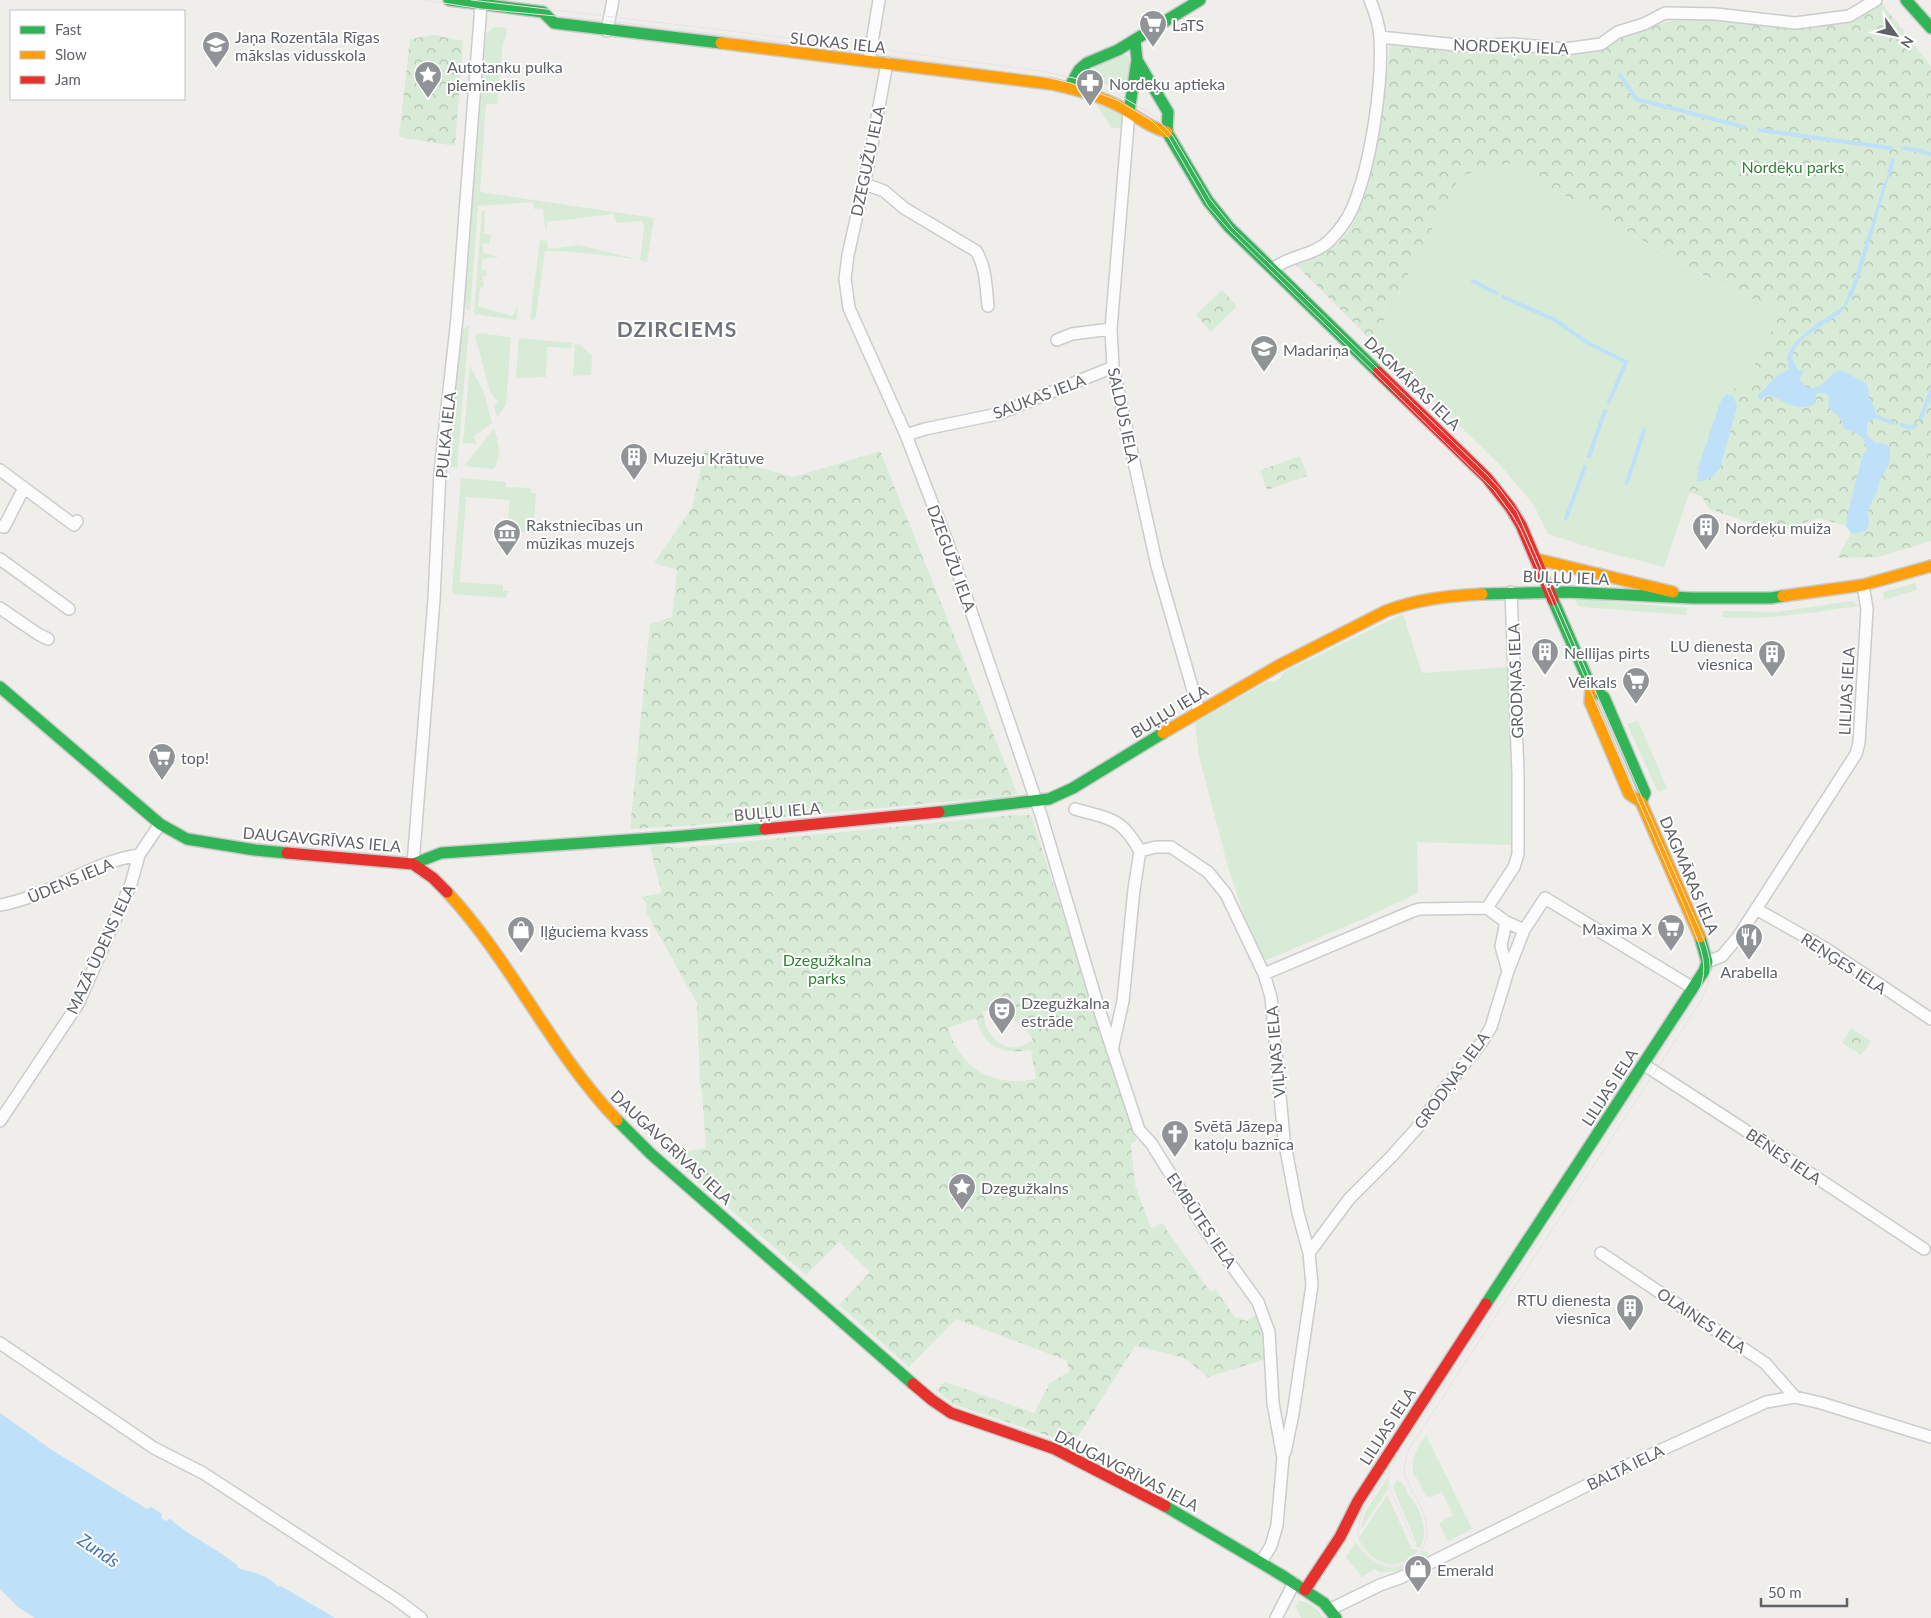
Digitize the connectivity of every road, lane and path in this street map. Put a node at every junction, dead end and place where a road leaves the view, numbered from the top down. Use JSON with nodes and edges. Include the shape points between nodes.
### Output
{"nodes":[{"id":1,"x":449,"y":0,"type":"edge"},
{"id":2,"x":613,"y":0,"type":"edge"},
{"id":3,"x":879,"y":0,"type":"edge"},
{"id":4,"x":1200,"y":0,"type":"edge"},
{"id":5,"x":1370,"y":0,"type":"edge"},
{"id":6,"x":1876,"y":0,"type":"edge"},
{"id":7,"x":1906,"y":0,"type":"edge"},
{"id":8,"x":1184,"y":4,"type":"edge"},
{"id":9,"x":481,"y":5,"type":"junction"},
{"id":10,"x":1931,"y":28,"type":"edge"},
{"id":11,"x":607,"y":31,"type":"junction"},
{"id":12,"x":1380,"y":36,"type":"junction"},
{"id":13,"x":1135,"y":41,"type":"junction"},
{"id":14,"x":1137,"y":60,"type":"junction"},
{"id":15,"x":869,"y":61,"type":"junction"},
{"id":16,"x":887,"y":63,"type":"junction"},
{"id":17,"x":1069,"y":88,"type":"junction"},
{"id":18,"x":1129,"y":112,"type":"junction"},
{"id":19,"x":1167,"y":132,"type":"junction"},
{"id":20,"x":865,"y":184,"type":"junction"},
{"id":21,"x":1273,"y":269,"type":"junction"},
{"id":22,"x":988,"y":306,"type":"dead end"},
{"id":23,"x":1111,"y":329,"type":"junction"},
{"id":24,"x":1057,"y":340,"type":"dead end"},
{"id":25,"x":1113,"y":367,"type":"junction"},
{"id":26,"x":906,"y":435,"type":"junction"},
{"id":27,"x":0,"y":470,"type":"edge"},
{"id":28,"x":24,"y":488,"type":"junction"},
{"id":29,"x":77,"y":521,"type":"dead end"},
{"id":30,"x":0,"y":526,"type":"edge"},
{"id":31,"x":0,"y":559,"type":"edge"},
{"id":32,"x":1536,"y":559,"type":"junction"},
{"id":33,"x":1931,"y":566,"type":"edge"},
{"id":34,"x":1863,"y":585,"type":"junction"},
{"id":35,"x":1511,"y":592,"type":"junction"},
{"id":36,"x":1550,"y":592,"type":"junction"},
{"id":37,"x":1692,"y":598,"type":"junction"},
{"id":38,"x":0,"y":608,"type":"edge"},
{"id":39,"x":69,"y":609,"type":"dead end"},
{"id":40,"x":48,"y":639,"type":"dead end"},
{"id":41,"x":0,"y":687,"type":"edge"},
{"id":42,"x":1199,"y":711,"type":"junction"},
{"id":43,"x":1036,"y":801,"type":"junction"},
{"id":44,"x":1075,"y":809,"type":"dead end"},
{"id":45,"x":160,"y":824,"type":"junction"},
{"id":46,"x":1140,"y":851,"type":"junction"},
{"id":47,"x":139,"y":855,"type":"junction"},
{"id":48,"x":413,"y":864,"type":"junction"},
{"id":49,"x":0,"y":905,"type":"edge"},
{"id":50,"x":1487,"y":908,"type":"junction"},
{"id":51,"x":1756,"y":909,"type":"junction"},
{"id":52,"x":1506,"y":922,"type":"junction"},
{"id":53,"x":1524,"y":930,"type":"junction"},
{"id":54,"x":1707,"y":962,"type":"junction"},
{"id":55,"x":1508,"y":971,"type":"junction"},
{"id":56,"x":1264,"y":974,"type":"junction"},
{"id":57,"x":1693,"y":988,"type":"junction"},
{"id":58,"x":1931,"y":1019,"type":"edge"},
{"id":59,"x":1112,"y":1051,"type":"junction"},
{"id":60,"x":1643,"y":1064,"type":"junction"},
{"id":61,"x":0,"y":1121,"type":"edge"},
{"id":62,"x":1924,"y":1249,"type":"dead end"},
{"id":63,"x":1309,"y":1253,"type":"junction"},
{"id":64,"x":1601,"y":1253,"type":"dead end"},
{"id":65,"x":0,"y":1343,"type":"edge"},
{"id":66,"x":1795,"y":1397,"type":"junction"},
{"id":67,"x":1931,"y":1437,"type":"edge"},
{"id":68,"x":1283,"y":1458,"type":"junction"},
{"id":69,"x":1261,"y":1562,"type":"junction"},
{"id":70,"x":1294,"y":1583,"type":"junction"},
{"id":71,"x":1305,"y":1590,"type":"junction"},
{"id":72,"x":1334,"y":1614,"type":"edge"},
{"id":73,"x":421,"y":1618,"type":"edge"},
{"id":74,"x":1276,"y":1618,"type":"edge"}],
"edges":[{"from":1,"to":9,"type":"street","name":"SLOKAS IELA"},
{"from":2,"to":11,"type":"street"},
{"from":3,"to":15,"type":"street"},
{"from":4,"to":8,"type":"street"},
{"from":5,"to":12,"type":"street"},
{"from":6,"to":12,"type":"street","name":"NORDEĶU IELA","via":[[1849,16],[1795,23],[1716,14],[1665,13],[1618,32],[1601,44],[1565,49],[1512,44],[1467,46]]},
{"from":7,"to":10,"type":"street"},
{"from":8,"to":13,"type":"street"},
{"from":9,"to":11,"type":"street","name":"SLOKAS IELA","via":[[543,12],[554,24]]},
{"from":9,"to":48,"type":"street","name":"PULKA IELA","via":[[440,472],[434,599]]},
{"from":11,"to":15,"type":"street","name":"SLOKAS IELA"},
{"from":12,"to":21,"type":"street","via":[[1373,127],[1366,166],[1352,209],[1328,241]]},
{"from":13,"to":14,"type":"street","name":"DAGMĀRAS IELA"},
{"from":13,"to":17,"type":"street","via":[[1087,63]]},
{"from":14,"to":18,"type":"street"},
{"from":14,"to":19,"type":"street","name":"DAGMĀRAS IELA","via":[[1168,112]]},
{"from":15,"to":16,"type":"street","name":"SLOKAS IELA"},
{"from":16,"to":17,"type":"street","name":"SLOKAS IELA"},
{"from":16,"to":20,"type":"street","name":"DZEGUŽU IELA"},
{"from":17,"to":18,"type":"street","via":[[1100,97]]},
{"from":18,"to":19,"type":"street","via":[[1154,129]]},
{"from":18,"to":23,"type":"street","name":"SALDUS IELA"},
{"from":19,"to":21,"type":"street","name":"DAGMĀRAS IELA","via":[[1214,209]]},
{"from":20,"to":22,"type":"street","via":[[884,191],[904,208],[976,251],[985,277]]},
{"from":20,"to":26,"type":"street","name":"DZEGUŽU IELA","via":[[848,255],[846,293],[849,308]]},
{"from":21,"to":32,"type":"street","name":"DAGMĀRAS IELA","via":[[1498,490],[1521,525]]},
{"from":23,"to":24,"type":"street","via":[[1072,334]]},
{"from":23,"to":25,"type":"street","name":"SALDUS IELA"},
{"from":25,"to":26,"type":"street","name":"SAUKAS IELA","via":[[998,414]]},
{"from":25,"to":42,"type":"street","name":"SALDUS IELA","via":[[1157,566]]},
{"from":26,"to":43,"type":"street","name":"DZEGUŽU IELA","via":[[948,544]]},
{"from":27,"to":28,"type":"street"},
{"from":28,"to":29,"type":"street","via":[[74,525]]},
{"from":28,"to":30,"type":"street","via":[[4,527]]},
{"from":31,"to":39,"type":"street"},
{"from":32,"to":36,"type":"street","name":"DAGMĀRAS IELA"},
{"from":32,"to":37,"type":"street"},
{"from":33,"to":34,"type":"street","name":"BUĻĻU IELA"},
{"from":34,"to":37,"type":"street","name":"BUĻĻU IELA","via":[[1771,598]]},
{"from":34,"to":51,"type":"street","name":"LILIJAS IELA","via":[[1867,608],[1856,754]]},
{"from":35,"to":36,"type":"street","name":"BUĻĻU IELA"},
{"from":35,"to":42,"type":"street","name":"BUĻĻU IELA","via":[[1436,597],[1404,604],[1278,666]]},
{"from":35,"to":50,"type":"street","name":"GRODŅAS IELA","via":[[1518,854],[1514,867]]},
{"from":36,"to":37,"type":"street","name":"BUĻĻU IELA"},
{"from":36,"to":54,"type":"street","name":"DAGMĀRAS IELA","via":[[1591,687],[1590,702],[1629,794],[1641,802],[1692,917]]},
{"from":38,"to":40,"type":"street"},
{"from":41,"to":45,"type":"street","name":"DAUGAVGRĪVAS IELA"},
{"from":42,"to":43,"type":"street","name":"BUĻĻU IELA","via":[[1073,788]]},
{"from":43,"to":48,"type":"street","name":"BUĻĻU IELA","via":[[672,837],[455,851]]},
{"from":43,"to":59,"type":"street","name":"DZEGUŽU IELA"},
{"from":44,"to":46,"type":"street","via":[[1123,826]]},
{"from":45,"to":47,"type":"street","name":"MAZĀ ŪDENS IELA"},
{"from":45,"to":48,"type":"street","name":"DAUGAVGRĪVAS IELA","via":[[187,839],[212,844]]},
{"from":46,"to":56,"type":"street","name":"VIĻŅAS IELA","via":[[1171,847],[1208,872],[1226,894]]},
{"from":46,"to":59,"type":"street","via":[[1123,1001]]},
{"from":47,"to":49,"type":"street","name":"ŪDENS IELA","via":[[101,866],[21,901]]},
{"from":47,"to":61,"type":"street","name":"MAZĀ ŪDENS IELA","via":[[131,884],[78,1004]]},
{"from":48,"to":69,"type":"street","name":"DAUGAVGRĪVAS IELA","via":[[435,879],[474,922],[583,1081],[619,1123],[650,1154],[932,1400],[950,1413],[1078,1460]]},
{"from":50,"to":52,"type":"street"},
{"from":50,"to":56,"type":"street","via":[[1413,911]]},
{"from":51,"to":54,"type":"street","name":"LILIJAS IELA","via":[[1729,949]]},
{"from":51,"to":58,"type":"street","name":"REŅĢES IELA","via":[[1826,948]]},
{"from":52,"to":53,"type":"street"},
{"from":52,"to":55,"type":"street","via":[[1501,946]]},
{"from":53,"to":55,"type":"street","name":"GRODŅAS IELA"},
{"from":53,"to":57,"type":"street","name":"GRODŅAS IELA","via":[[1545,898]]},
{"from":54,"to":57,"type":"street","name":"LILIJAS IELA"},
{"from":55,"to":63,"type":"street","name":"GRODŅAS IELA","via":[[1491,1027],[1482,1042],[1417,1128],[1348,1199]]},
{"from":56,"to":63,"type":"street","name":"VIĻŅAS IELA","via":[[1274,1019],[1284,1139]]},
{"from":57,"to":60,"type":"street","name":"LILIJAS IELA"},
{"from":59,"to":68,"type":"street","name":"EMBŪTES IELA","via":[[1139,1130],[1258,1302],[1266,1319],[1273,1403]]},
{"from":60,"to":62,"type":"street","name":"BĒNES IELA"},
{"from":60,"to":71,"type":"street","name":"LILIJAS IELA","via":[[1358,1502],[1340,1537]]},
{"from":63,"to":68,"type":"street","name":"VIĻŅAS IELA","via":[[1312,1285],[1309,1316]]},
{"from":64,"to":66,"type":"street","name":"OLAINES IELA","via":[[1765,1363]]},
{"from":65,"to":73,"type":"street","via":[[154,1448],[203,1473]]},
{"from":66,"to":67,"type":"street","name":"BALTĀ IELA"},
{"from":66,"to":72,"type":"street","name":"BALTĀ IELA","via":[[1766,1402],[1624,1467],[1414,1571],[1380,1584]]},
{"from":68,"to":69,"type":"street","name":"EMBŪTES IELA","via":[[1277,1525],[1271,1546]]},
{"from":69,"to":70,"type":"street","name":"DAUGAVGRĪVAS IELA"},
{"from":70,"to":71,"type":"street","name":"DAUGAVGRĪVAS IELA"},
{"from":70,"to":74,"type":"street"},
{"from":71,"to":72,"type":"street","name":"DAUGAVGRĪVAS IELA"}]}
